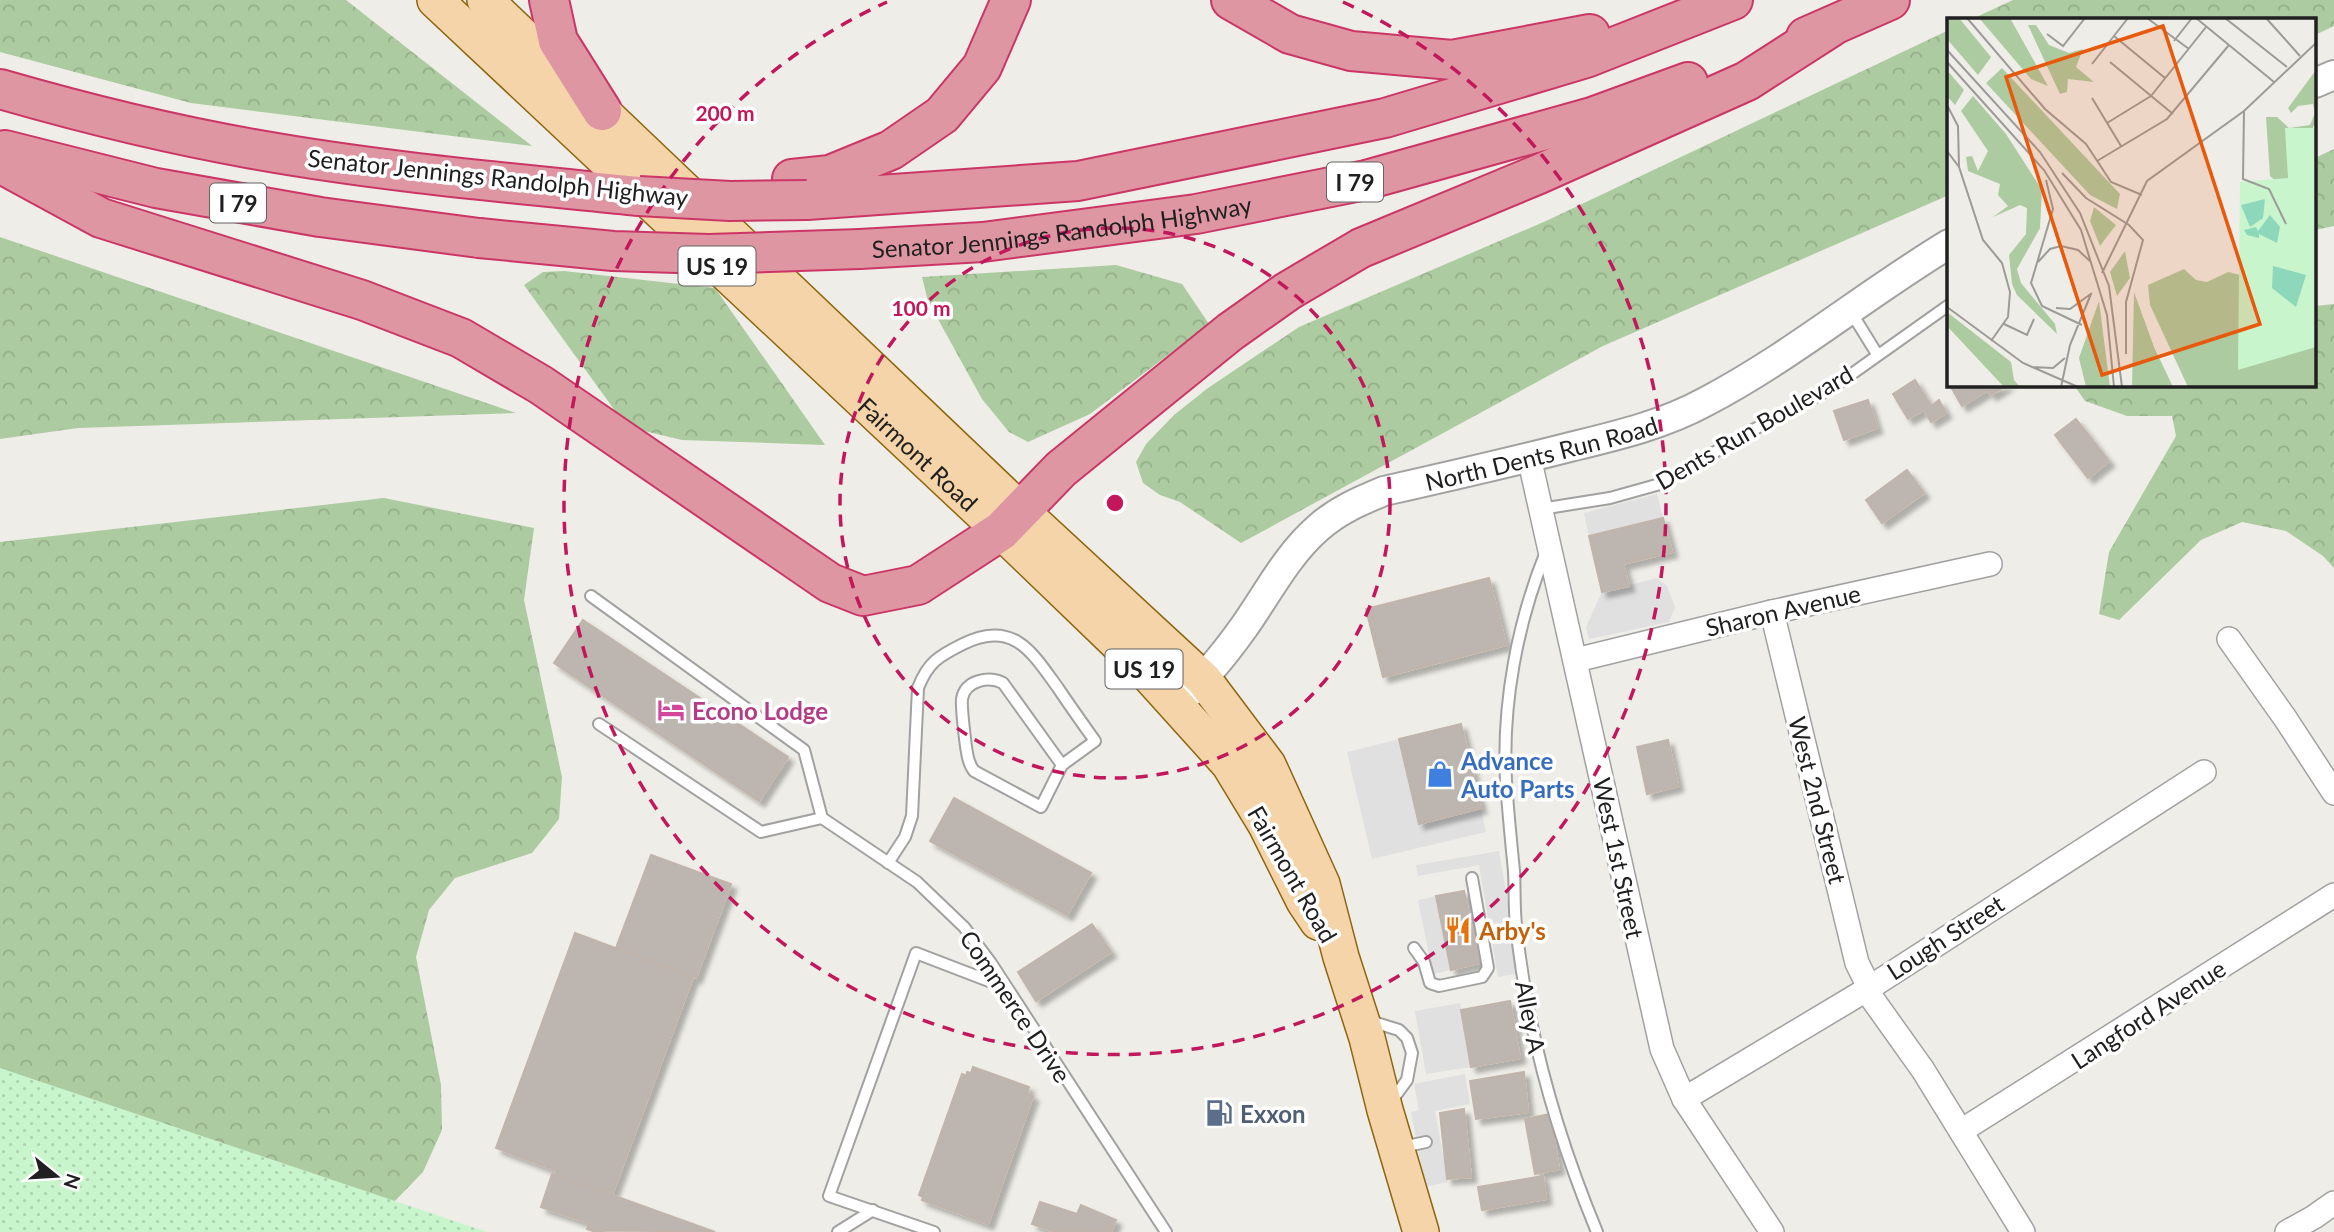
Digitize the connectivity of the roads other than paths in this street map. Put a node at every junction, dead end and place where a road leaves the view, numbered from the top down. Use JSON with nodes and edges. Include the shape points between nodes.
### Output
{"nodes":[{"id":1,"x":435,"y":0,"type":"edge"},
{"id":2,"x":485,"y":0,"type":"edge"},
{"id":3,"x":549,"y":0,"type":"edge"},
{"id":4,"x":1011,"y":0,"type":"edge"},
{"id":5,"x":1231,"y":0,"type":"edge"},
{"id":6,"x":1730,"y":0,"type":"edge"},
{"id":7,"x":1890,"y":0,"type":"edge"},
{"id":8,"x":1831,"y":27,"type":"junction"},
{"id":9,"x":2334,"y":75,"type":"edge"},
{"id":10,"x":2316,"y":83,"type":"edge"},
{"id":11,"x":0,"y":89,"type":"edge"},
{"id":12,"x":602,"y":111,"type":"junction"},
{"id":13,"x":0,"y":148,"type":"edge"},
{"id":14,"x":0,"y":163,"type":"edge"},
{"id":15,"x":799,"y":190,"type":"junction"},
{"id":16,"x":1947,"y":245,"type":"edge"},
{"id":17,"x":1947,"y":306,"type":"edge"},
{"id":18,"x":1849,"y":309,"type":"junction"},
{"id":19,"x":1877,"y":354,"type":"junction"},
{"id":20,"x":1529,"y":457,"type":"junction"},
{"id":21,"x":1541,"y":509,"type":"junction"},
{"id":22,"x":1010,"y":520,"type":"junction"},
{"id":23,"x":1548,"y":546,"type":"junction"},
{"id":24,"x":1990,"y":564,"type":"dead end"},
{"id":25,"x":591,"y":596,"type":"dead end"},
{"id":26,"x":1772,"y":612,"type":"junction"},
{"id":27,"x":2229,"y":639,"type":"dead end"},
{"id":28,"x":1576,"y":660,"type":"junction"},
{"id":29,"x":1203,"y":680,"type":"junction"},
{"id":30,"x":1177,"y":704,"type":"junction"},
{"id":31,"x":599,"y":724,"type":"dead end"},
{"id":32,"x":1062,"y":765,"type":"junction"},
{"id":33,"x":2204,"y":772,"type":"dead end"},
{"id":34,"x":2334,"y":793,"type":"edge"},
{"id":35,"x":822,"y":818,"type":"junction"},
{"id":36,"x":888,"y":863,"type":"junction"},
{"id":37,"x":1472,"y":878,"type":"dead end"},
{"id":38,"x":2334,"y":895,"type":"edge"},
{"id":39,"x":1414,"y":948,"type":"dead end"},
{"id":40,"x":1341,"y":957,"type":"junction"},
{"id":41,"x":1867,"y":988,"type":"junction"},
{"id":42,"x":1008,"y":989,"type":"junction"},
{"id":43,"x":1684,"y":1099,"type":"junction"},
{"id":44,"x":1961,"y":1132,"type":"junction"},
{"id":45,"x":2334,"y":1203,"type":"edge"},
{"id":46,"x":873,"y":1210,"type":"junction"},
{"id":47,"x":2320,"y":1225,"type":"edge"},
{"id":48,"x":838,"y":1232,"type":"edge"},
{"id":49,"x":934,"y":1232,"type":"edge"},
{"id":50,"x":1166,"y":1232,"type":"edge"},
{"id":51,"x":1421,"y":1232,"type":"edge"},
{"id":52,"x":1597,"y":1232,"type":"edge"},
{"id":53,"x":1772,"y":1232,"type":"edge"},
{"id":54,"x":2023,"y":1232,"type":"edge"},
{"id":55,"x":2287,"y":1232,"type":"edge"}],
"edges":[{"from":1,"to":22,"type":"main road","name":"Fairmont Road","number":"US 19"},
{"from":2,"to":12,"type":"main road","name":"Fairmont Road","number":"US 19"},
{"from":3,"to":12,"type":"highway","via":[[558,41]]},
{"from":4,"to":15,"type":"highway","via":[[982,67],[942,116],[891,150]]},
{"from":5,"to":6,"type":"highway","via":[[1290,34],[1351,51],[1452,60],[1593,34]]},
{"from":6,"to":15,"type":"highway","name":"Senator Jennings Randolph Highway","number":"I 79","via":[[1586,58],[1385,118],[1078,181]]},
{"from":7,"to":8,"type":"highway","name":"Senator Jennings Randolph Highway","number":"I 79"},
{"from":8,"to":13,"type":"highway","name":"Senator Jennings Randolph Highway","number":"I 79","bridge":true,"via":[[1592,117],[1366,180],[1196,214],[983,242],[709,254],[613,251],[320,217],[156,188]]},
{"from":8,"to":22,"type":"highway","via":[[1747,81],[1361,248],[1288,291],[1230,332],[1061,469]]},
{"from":9,"to":10,"type":"street"},
{"from":11,"to":15,"type":"highway","name":"Senator Jennings Randolph Highway","number":"I 79","bridge":true,"via":[[253,149],[411,172],[639,196]]},
{"from":12,"to":22,"type":"main road","name":"Fairmont Road","number":"US 19"},
{"from":14,"to":22,"type":"highway","via":[[101,218],[362,300],[461,338],[541,385],[830,583],[863,596],[918,585]]},
{"from":16,"to":18,"type":"street","name":"North Dents Run Road"},
{"from":17,"to":19,"type":"lane","name":"Dents Run Boulevard"},
{"from":18,"to":19,"type":"lane"},
{"from":18,"to":20,"type":"street","name":"North Dents Run Road","via":[[1704,403],[1625,433]]},
{"from":19,"to":21,"type":"lane","name":"Dents Run Boulevard","via":[[1832,388],[1660,484]]},
{"from":20,"to":21,"type":"street","name":"West 1st Street"},
{"from":20,"to":29,"type":"street","name":"North Dents Run Road","via":[[1384,491],[1347,507],[1318,528],[1287,561]]},
{"from":21,"to":23,"type":"street","name":"West 1st Street"},
{"from":22,"to":29,"type":"main road","name":"Fairmont Road","number":"US 19"},
{"from":22,"to":30,"type":"main road","name":"Fairmont Road","number":"US 19","via":[[1087,613]]},
{"from":23,"to":28,"type":"street","name":"West 1st Street"},
{"from":23,"to":52,"type":"lane","name":"Alley A","via":[[1535,578],[1509,690],[1506,779],[1515,921],[1541,1067],[1575,1179]]},
{"from":24,"to":26,"type":"street","name":"Sharon Avenue"},
{"from":25,"to":35,"type":"lane","via":[[804,750]]},
{"from":26,"to":28,"type":"street","name":"Sharon Avenue"},
{"from":26,"to":41,"type":"street","name":"West 2nd Street","via":[[1857,963]]},
{"from":27,"to":34,"type":"street"},
{"from":28,"to":43,"type":"street","name":"West 1st Street","via":[[1662,1049]]},
{"from":29,"to":30,"type":"street","name":"North Dents Run Road"},
{"from":29,"to":40,"type":"main road","name":"Fairmont Road","number":"US 19","via":[[1268,765],[1322,884]]},
{"from":30,"to":40,"type":"main road","name":"Fairmont Road","number":"US 19","via":[[1229,764],[1304,901]]},
{"from":31,"to":35,"type":"lane","via":[[761,832]]},
{"from":32,"to":32,"type":"lane","via":[[1003,683],[993,678],[968,688],[962,698],[974,771],[1041,807]]},
{"from":32,"to":36,"type":"lane","via":[[1095,741],[1030,650],[1013,638],[989,635],[941,655],[926,669],[918,688],[912,816]]},
{"from":33,"to":41,"type":"street","name":"Lough Street"},
{"from":35,"to":36,"type":"lane","name":"Commerce Drive"},
{"from":36,"to":42,"type":"lane","name":"Commerce Drive","via":[[917,882],[964,927]]},
{"from":37,"to":39,"type":"lane","via":[[1488,968],[1482,977],[1439,986],[1430,983]]},
{"from":38,"to":44,"type":"street","name":"Langford Avenue"},
{"from":40,"to":51,"type":"main road","name":"Fairmont Road","number":"US 19","via":[[1385,1110],[1411,1145]]},
{"from":41,"to":43,"type":"street","name":"Lough Street"},
{"from":41,"to":44,"type":"street","name":"West 2nd Street"},
{"from":42,"to":46,"type":"lane","via":[[916,953],[830,1196]]},
{"from":42,"to":50,"type":"lane","name":"Commerce Drive"},
{"from":43,"to":53,"type":"street","name":"West 1st Street"},
{"from":44,"to":54,"type":"street","name":"West 2nd Street"},
{"from":45,"to":47,"type":"street"},
{"from":46,"to":48,"type":"lane"},
{"from":46,"to":49,"type":"lane"},
{"from":47,"to":55,"type":"street"}]}
